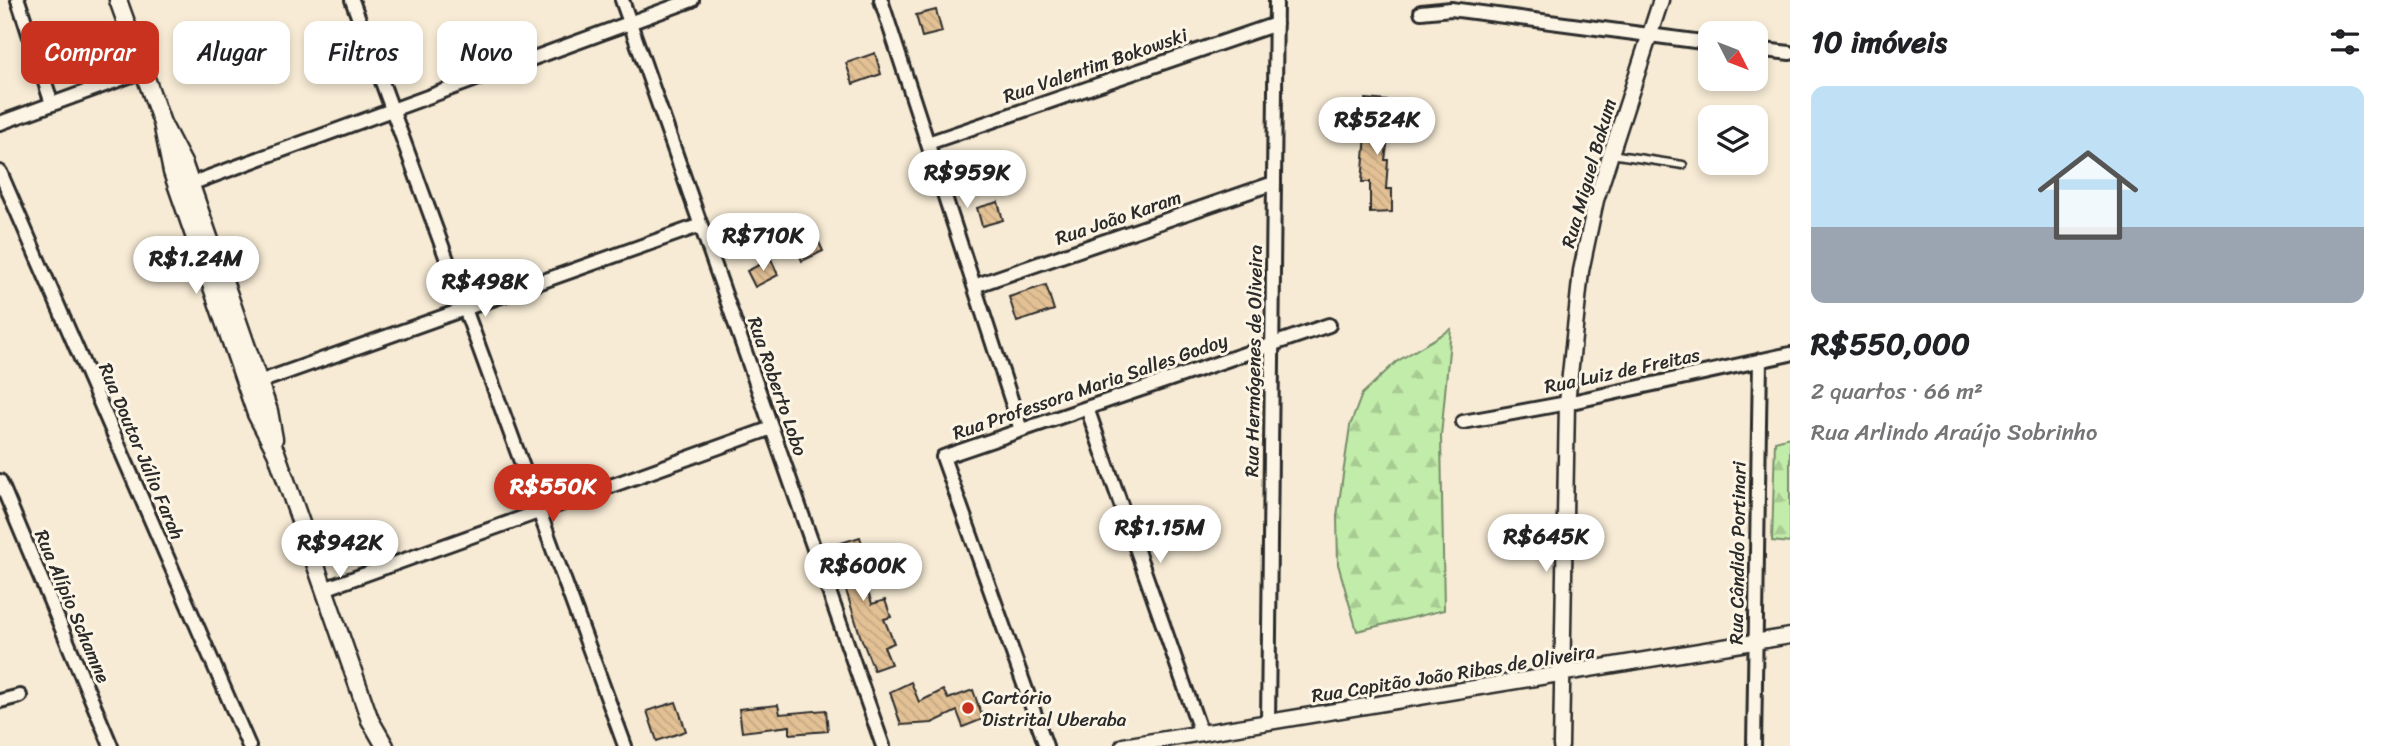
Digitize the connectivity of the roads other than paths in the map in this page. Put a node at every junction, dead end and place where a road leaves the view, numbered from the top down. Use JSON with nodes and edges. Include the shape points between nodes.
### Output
{"nodes":[{"id":1,"x":18,"y":0,"type":"edge"},
{"id":2,"x":118,"y":0,"type":"edge"},
{"id":3,"x":352,"y":0,"type":"edge"},
{"id":4,"x":622,"y":0,"type":"edge"},
{"id":5,"x":692,"y":0,"type":"edge"},
{"id":6,"x":882,"y":0,"type":"edge"},
{"id":7,"x":1276,"y":0,"type":"edge"},
{"id":8,"x":1661,"y":0,"type":"edge"},
{"id":9,"x":1421,"y":12,"type":"dead end"},
{"id":10,"x":125,"y":21,"type":"edge"},
{"id":11,"x":630,"y":23,"type":"junction"},
{"id":12,"x":1276,"y":24,"type":"junction"},
{"id":13,"x":1649,"y":36,"type":"junction"},
{"id":14,"x":1698,"y":42,"type":"edge"},
{"id":15,"x":1768,"y":50,"type":"edge"},
{"id":16,"x":1790,"y":53,"type":"edge"},
{"id":17,"x":107,"y":84,"type":"edge"},
{"id":18,"x":148,"y":84,"type":"edge"},
{"id":19,"x":52,"y":104,"type":"junction"},
{"id":20,"x":392,"y":110,"type":"junction"},
{"id":21,"x":0,"y":123,"type":"edge"},
{"id":22,"x":162,"y":123,"type":"junction"},
{"id":23,"x":928,"y":143,"type":"junction"},
{"id":24,"x":1611,"y":154,"type":"junction"},
{"id":25,"x":1683,"y":165,"type":"dead end"},
{"id":26,"x":0,"y":172,"type":"edge"},
{"id":27,"x":1274,"y":183,"type":"junction"},
{"id":28,"x":190,"y":184,"type":"junction"},
{"id":29,"x":701,"y":225,"type":"junction"},
{"id":30,"x":974,"y":286,"type":"junction"},
{"id":31,"x":465,"y":309,"type":"junction"},
{"id":32,"x":1329,"y":325,"type":"dead end"},
{"id":33,"x":1272,"y":344,"type":"junction"},
{"id":34,"x":1790,"y":354,"type":"edge"},
{"id":35,"x":1759,"y":360,"type":"junction"},
{"id":36,"x":259,"y":382,"type":"junction"},
{"id":37,"x":1567,"y":403,"type":"junction"},
{"id":38,"x":1087,"y":408,"type":"junction"},
{"id":39,"x":1463,"y":422,"type":"dead end"},
{"id":40,"x":772,"y":428,"type":"junction"},
{"id":41,"x":1021,"y":430,"type":"junction"},
{"id":42,"x":276,"y":452,"type":"junction"},
{"id":43,"x":0,"y":481,"type":"edge"},
{"id":44,"x":539,"y":512,"type":"junction"},
{"id":45,"x":324,"y":589,"type":"junction"},
{"id":46,"x":1790,"y":636,"type":"edge"},
{"id":47,"x":1755,"y":643,"type":"junction"},
{"id":48,"x":1562,"y":674,"type":"junction"},
{"id":49,"x":20,"y":696,"type":"dead end"},
{"id":50,"x":0,"y":701,"type":"edge"},
{"id":51,"x":370,"y":720,"type":"junction"},
{"id":52,"x":1269,"y":722,"type":"junction"},
{"id":53,"x":1201,"y":733,"type":"junction"},
{"id":54,"x":111,"y":746,"type":"edge"},
{"id":55,"x":248,"y":746,"type":"edge"},
{"id":56,"x":371,"y":746,"type":"edge"},
{"id":57,"x":385,"y":746,"type":"edge"},
{"id":58,"x":625,"y":746,"type":"edge"},
{"id":59,"x":883,"y":746,"type":"edge"},
{"id":60,"x":1046,"y":746,"type":"edge"},
{"id":61,"x":1123,"y":746,"type":"edge"},
{"id":62,"x":1561,"y":746,"type":"edge"},
{"id":63,"x":1754,"y":746,"type":"edge"}],
"edges":[{"from":1,"to":19,"type":"street"},
{"from":2,"to":10,"type":"main road"},
{"from":3,"to":20,"type":"street"},
{"from":4,"to":11,"type":"street","name":"Rua Roberto Lobo"},
{"from":5,"to":11,"type":"street"},
{"from":6,"to":23,"type":"street"},
{"from":7,"to":12,"type":"street","name":"Rua Hermógenes de Oliveira"},
{"from":8,"to":13,"type":"street","name":"Rua Miguel Bakum"},
{"from":9,"to":13,"type":"street","via":[[1451,9]]},
{"from":11,"to":20,"type":"street"},
{"from":11,"to":29,"type":"street","name":"Rua Roberto Lobo"},
{"from":12,"to":23,"type":"street","name":"Rua Valentim Bokowski"},
{"from":12,"to":27,"type":"street","name":"Rua Hermógenes de Oliveira"},
{"from":13,"to":14,"type":"street"},
{"from":13,"to":24,"type":"street","name":"Rua Miguel Bakum"},
{"from":15,"to":16,"type":"street"},
{"from":17,"to":19,"type":"street"},
{"from":18,"to":22,"type":"main road"},
{"from":19,"to":21,"type":"street"},
{"from":20,"to":28,"type":"street"},
{"from":20,"to":31,"type":"street"},
{"from":22,"to":28,"type":"main road"},
{"from":22,"to":42,"type":"main road","via":[[172,172],[248,393]]},
{"from":23,"to":30,"type":"street"},
{"from":24,"to":25,"type":"lane"},
{"from":24,"to":37,"type":"street","name":"Rua Miguel Bakum","via":[[1585,251]]},
{"from":26,"to":55,"type":"street","name":"Rua Doutor Júlio Farah"},
{"from":27,"to":30,"type":"street","name":"Rua João Karam"},
{"from":27,"to":33,"type":"street","name":"Rua Hermógenes de Oliveira"},
{"from":28,"to":36,"type":"main road"},
{"from":29,"to":31,"type":"street"},
{"from":29,"to":40,"type":"street","name":"Rua Roberto Lobo"},
{"from":30,"to":41,"type":"street"},
{"from":31,"to":36,"type":"street"},
{"from":31,"to":44,"type":"street"},
{"from":32,"to":33,"type":"street","name":"Rua Professora Maria Salles Godoy"},
{"from":33,"to":38,"type":"street","name":"Rua Professora Maria Salles Godoy"},
{"from":33,"to":52,"type":"street","name":"Rua Hermógenes de Oliveira"},
{"from":34,"to":35,"type":"street","name":"Rua Luiz de Freitas"},
{"from":35,"to":37,"type":"street","name":"Rua Luiz de Freitas"},
{"from":35,"to":47,"type":"street","name":"Rua Cândido Portinari"},
{"from":36,"to":42,"type":"main road"},
{"from":37,"to":39,"type":"street","name":"Rua Luiz de Freitas"},
{"from":37,"to":48,"type":"street","name":"Rua Miguel Bakum"},
{"from":38,"to":41,"type":"street","name":"Rua Professora Maria Salles Godoy"},
{"from":38,"to":53,"type":"street"},
{"from":40,"to":44,"type":"street"},
{"from":40,"to":59,"type":"street","name":"Rua Roberto Lobo"},
{"from":41,"to":60,"type":"street","name":"Rua Professora Maria Salles Godoy","via":[[943,457]]},
{"from":42,"to":45,"type":"main road"},
{"from":43,"to":54,"type":"street","name":"Rua Alípio Schamne"},
{"from":44,"to":45,"type":"street"},
{"from":44,"to":58,"type":"street"},
{"from":45,"to":51,"type":"main road"},
{"from":46,"to":47,"type":"street","name":"Rua Capitão João Ribas de Oliveira"},
{"from":47,"to":48,"type":"street","name":"Rua Capitão João Ribas de Oliveira"},
{"from":47,"to":63,"type":"street","name":"Rua Cândido Portinari"},
{"from":48,"to":52,"type":"street","name":"Rua Capitão João Ribas de Oliveira"},
{"from":48,"to":62,"type":"street","name":"Rua Miguel Bakum"},
{"from":49,"to":50,"type":"street"},
{"from":51,"to":56,"type":"main road"},
{"from":51,"to":57,"type":"main road"},
{"from":52,"to":53,"type":"street","name":"Rua Capitão João Ribas de Oliveira"},
{"from":53,"to":61,"type":"street","name":"Rua Capitão João Ribas de Oliveira"}]}
